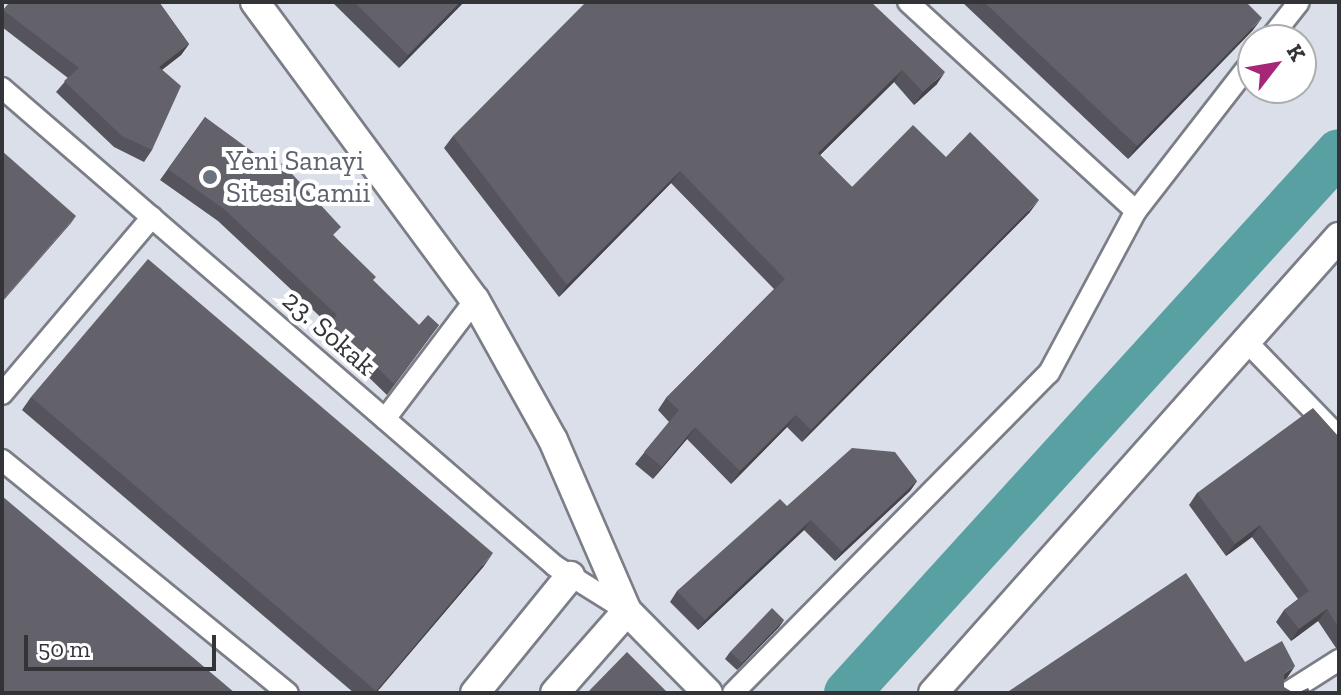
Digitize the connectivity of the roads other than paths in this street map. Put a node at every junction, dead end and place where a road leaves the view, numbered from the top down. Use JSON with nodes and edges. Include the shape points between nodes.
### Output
{"nodes":[{"id":1,"x":255,"y":2,"type":"edge"},
{"id":2,"x":908,"y":2,"type":"edge"},
{"id":3,"x":1299,"y":2,"type":"edge"},
{"id":4,"x":1282,"y":24,"type":"edge"},
{"id":5,"x":1237,"y":81,"type":"edge"},
{"id":6,"x":2,"y":88,"type":"edge"},
{"id":7,"x":1136,"y":211,"type":"junction"},
{"id":8,"x":152,"y":217,"type":"junction"},
{"id":9,"x":1339,"y":237,"type":"edge"},
{"id":10,"x":475,"y":300,"type":"junction"},
{"id":11,"x":1244,"y":339,"type":"junction"},
{"id":12,"x":2,"y":394,"type":"edge"},
{"id":13,"x":385,"y":419,"type":"junction"},
{"id":14,"x":1339,"y":437,"type":"edge"},
{"id":15,"x":2,"y":460,"type":"edge"},
{"id":16,"x":570,"y":576,"type":"junction"},
{"id":17,"x":627,"y":611,"type":"junction"},
{"id":18,"x":1339,"y":660,"type":"edge"},
{"id":19,"x":288,"y":693,"type":"edge"},
{"id":20,"x":475,"y":693,"type":"edge"},
{"id":21,"x":555,"y":693,"type":"edge"},
{"id":22,"x":708,"y":693,"type":"edge"},
{"id":23,"x":733,"y":693,"type":"edge"},
{"id":24,"x":933,"y":693,"type":"edge"},
{"id":25,"x":1287,"y":693,"type":"edge"}],
"edges":[{"from":1,"to":10,"type":"street"},
{"from":2,"to":7,"type":"street"},
{"from":3,"to":4,"type":"street"},
{"from":5,"to":7,"type":"street"},
{"from":6,"to":8,"type":"street","name":"23. Sokak"},
{"from":7,"to":23,"type":"street","via":[[1049,373]]},
{"from":8,"to":12,"type":"street"},
{"from":8,"to":13,"type":"street","name":"23. Sokak"},
{"from":9,"to":11,"type":"street"},
{"from":10,"to":13,"type":"street"},
{"from":10,"to":17,"type":"street","via":[[553,440]]},
{"from":11,"to":14,"type":"street"},
{"from":11,"to":24,"type":"street"},
{"from":13,"to":16,"type":"street","name":"23. Sokak"},
{"from":15,"to":19,"type":"street"},
{"from":16,"to":17,"type":"street","name":"23. Sokak"},
{"from":16,"to":20,"type":"street"},
{"from":17,"to":21,"type":"street"},
{"from":17,"to":22,"type":"street"},
{"from":18,"to":25,"type":"street"}]}
